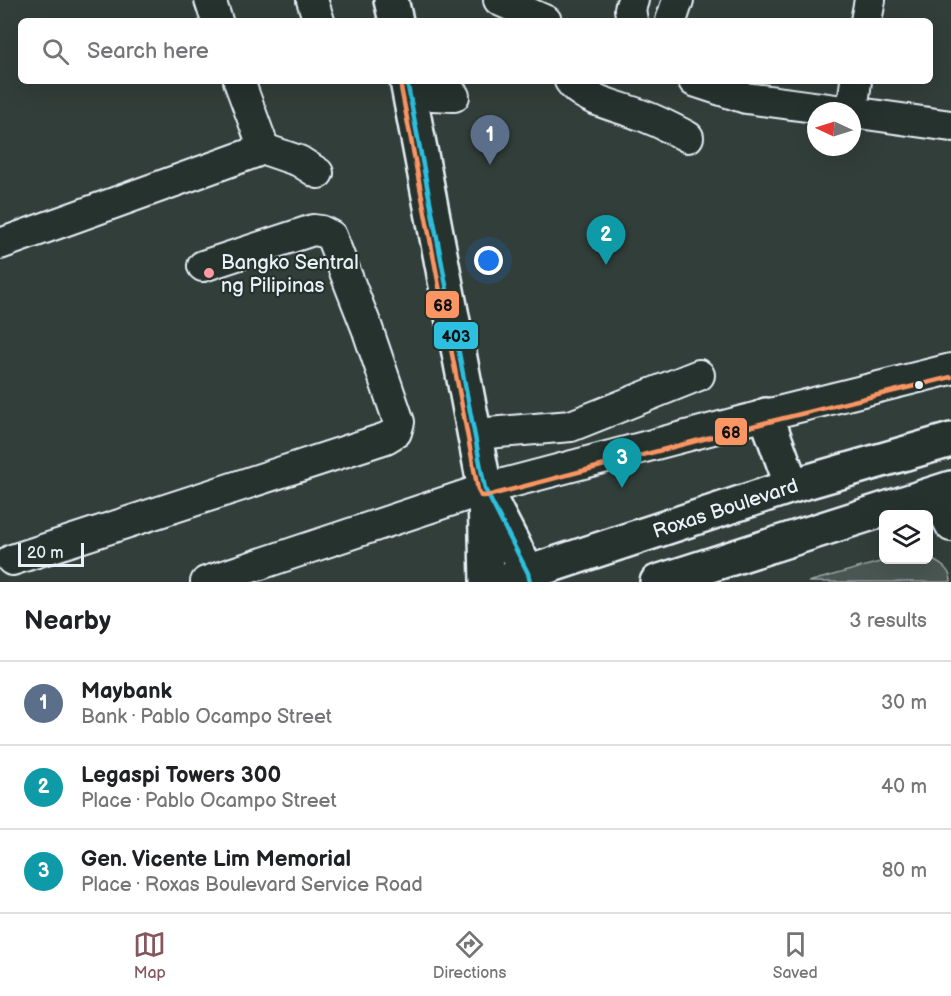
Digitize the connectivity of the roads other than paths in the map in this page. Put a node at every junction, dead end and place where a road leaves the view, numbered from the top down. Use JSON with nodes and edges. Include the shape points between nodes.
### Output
{"nodes":[{"id":1,"x":210,"y":0,"type":"edge"},
{"id":2,"x":312,"y":0,"type":"edge"},
{"id":3,"x":392,"y":0,"type":"edge"},
{"id":4,"x":499,"y":0,"type":"edge"},
{"id":5,"x":633,"y":0,"type":"edge"},
{"id":6,"x":678,"y":0,"type":"edge"},
{"id":7,"x":870,"y":0,"type":"edge"},
{"id":8,"x":216,"y":18,"type":"edge"},
{"id":9,"x":318,"y":18,"type":"edge"},
{"id":10,"x":395,"y":18,"type":"edge"},
{"id":11,"x":539,"y":18,"type":"edge"},
{"id":12,"x":632,"y":18,"type":"edge"},
{"id":13,"x":672,"y":18,"type":"edge"},
{"id":14,"x":867,"y":18,"type":"edge"},
{"id":15,"x":240,"y":84,"type":"edge"},
{"id":16,"x":572,"y":84,"type":"edge"},
{"id":17,"x":703,"y":84,"type":"edge"},
{"id":18,"x":856,"y":84,"type":"edge"},
{"id":19,"x":409,"y":87,"type":"edge"},
{"id":20,"x":454,"y":96,"type":"dead end"},
{"id":21,"x":853,"y":102,"type":"edge"},
{"id":22,"x":807,"y":106,"type":"edge"},
{"id":23,"x":861,"y":113,"type":"edge"},
{"id":24,"x":951,"y":126,"type":"edge"},
{"id":25,"x":688,"y":137,"type":"dead end"},
{"id":26,"x":264,"y":149,"type":"junction"},
{"id":27,"x":318,"y":173,"type":"dead end"},
{"id":28,"x":0,"y":244,"type":"edge"},
{"id":29,"x":203,"y":266,"type":"dead end"},
{"id":30,"x":951,"y":369,"type":"edge"},
{"id":31,"x":699,"y":375,"type":"dead end"},
{"id":32,"x":766,"y":415,"type":"junction"},
{"id":33,"x":476,"y":434,"type":"junction"},
{"id":34,"x":946,"y":444,"type":"edge"},
{"id":35,"x":792,"y":486,"type":"junction"},
{"id":36,"x":485,"y":489,"type":"junction"},
{"id":37,"x":942,"y":491,"type":"edge"},
{"id":38,"x":951,"y":526,"type":"edge"},
{"id":39,"x":12,"y":560,"type":"dead end"},
{"id":40,"x":520,"y":579,"type":"edge"},
{"id":41,"x":206,"y":582,"type":"edge"},
{"id":42,"x":487,"y":582,"type":"edge"},
{"id":43,"x":657,"y":582,"type":"edge"}],
"edges":[{"from":1,"to":8,"type":"street"},
{"from":2,"to":9,"type":"street"},
{"from":3,"to":10,"type":"main road"},
{"from":4,"to":11,"type":"street"},
{"from":5,"to":12,"type":"street"},
{"from":6,"to":13,"type":"street"},
{"from":7,"to":14,"type":"street"},
{"from":15,"to":26,"type":"street"},
{"from":16,"to":25,"type":"street","via":[[597,100],[643,115]]},
{"from":17,"to":22,"type":"street","via":[[746,98]]},
{"from":18,"to":21,"type":"street"},
{"from":19,"to":20,"type":"street"},
{"from":19,"to":33,"type":"main road"},
{"from":23,"to":24,"type":"street"},
{"from":26,"to":27,"type":"street","via":[[299,161]]},
{"from":26,"to":28,"type":"street"},
{"from":29,"to":39,"type":"street","via":[[313,230],[331,236],[375,349],[399,423],[396,432]]},
{"from":30,"to":32,"type":"street"},
{"from":31,"to":33,"type":"street","via":[[571,426]]},
{"from":32,"to":35,"type":"main road"},
{"from":32,"to":36,"type":"street"},
{"from":33,"to":36,"type":"main road"},
{"from":34,"to":35,"type":"main road","name":"Roxas Boulevard"},
{"from":35,"to":40,"type":"main road","name":"Roxas Boulevard"},
{"from":36,"to":40,"type":"main road"},
{"from":36,"to":41,"type":"street"},
{"from":36,"to":42,"type":"main road"},
{"from":37,"to":38,"type":"street"},
{"from":37,"to":43,"type":"main road"}]}
